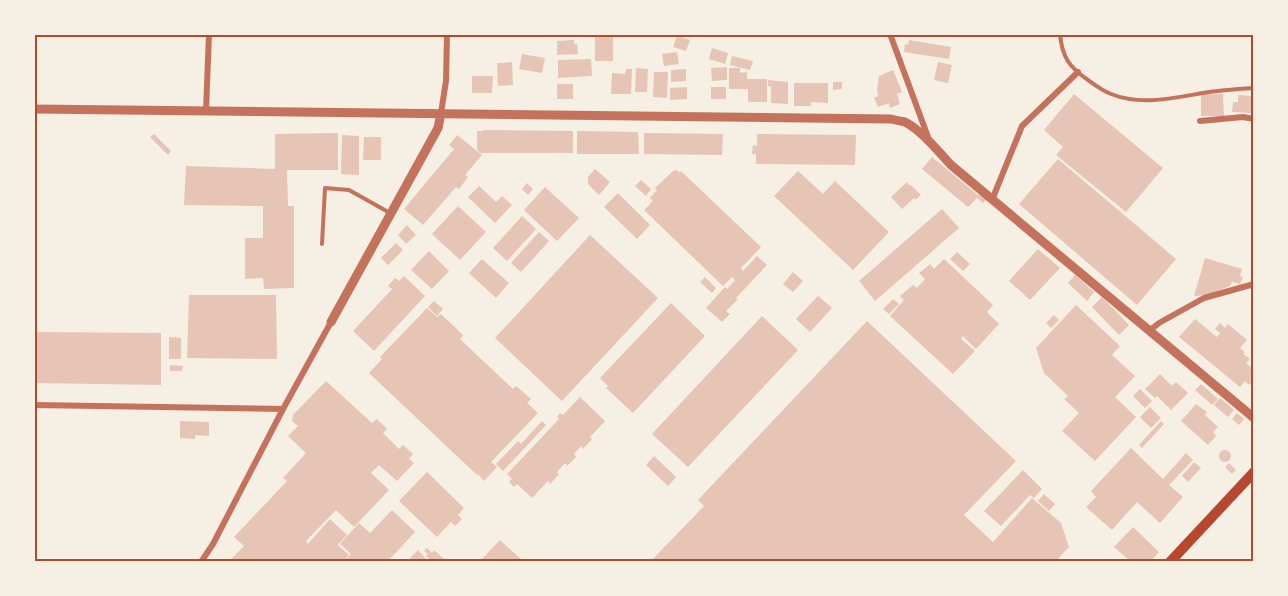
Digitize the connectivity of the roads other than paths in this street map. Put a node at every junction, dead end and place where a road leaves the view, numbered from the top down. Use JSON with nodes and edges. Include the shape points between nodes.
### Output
{"nodes":[{"id":1,"x":209,"y":34,"type":"edge"},
{"id":2,"x":447,"y":34,"type":"edge"},
{"id":3,"x":890,"y":34,"type":"edge"},
{"id":4,"x":1060,"y":34,"type":"edge"},
{"id":5,"x":1078,"y":72,"type":"junction"},
{"id":6,"x":1254,"y":88,"type":"edge"},
{"id":7,"x":34,"y":109,"type":"edge"},
{"id":8,"x":206,"y":110,"type":"junction"},
{"id":9,"x":441,"y":114,"type":"junction"},
{"id":10,"x":1254,"y":119,"type":"edge"},
{"id":11,"x":1200,"y":121,"type":"dead end"},
{"id":12,"x":930,"y":144,"type":"junction"},
{"id":13,"x":992,"y":200,"type":"junction"},
{"id":14,"x":390,"y":214,"type":"junction"},
{"id":15,"x":322,"y":244,"type":"dead end"},
{"id":16,"x":1254,"y":284,"type":"edge"},
{"id":17,"x":331,"y":322,"type":"joint"},
{"id":18,"x":1149,"y":331,"type":"junction"},
{"id":19,"x":34,"y":405,"type":"edge"},
{"id":20,"x":283,"y":409,"type":"junction"},
{"id":21,"x":1254,"y":418,"type":"edge"},
{"id":22,"x":1254,"y":472,"type":"edge"},
{"id":23,"x":201,"y":561,"type":"edge"},
{"id":24,"x":1170,"y":561,"type":"edge"}],
"edges":[{"from":1,"to":8,"type":"street"},
{"from":2,"to":9,"type":"street"},
{"from":3,"to":12,"type":"street"},
{"from":4,"to":5,"type":"lane","via":[[1063,53]]},
{"from":5,"to":6,"type":"lane","via":[[1111,94],[1143,100]]},
{"from":5,"to":13,"type":"street","via":[[1022,126]]},
{"from":7,"to":8,"type":"street"},
{"from":8,"to":9,"type":"street"},
{"from":9,"to":12,"type":"street","via":[[891,119],[906,123]]},
{"from":9,"to":14,"type":"street","via":[[438,128]]},
{"from":10,"to":11,"type":"street"},
{"from":12,"to":13,"type":"street"},
{"from":13,"to":18,"type":"street"},
{"from":14,"to":15,"type":"lane","via":[[349,190],[325,189]]},
{"from":14,"to":17,"type":"street"},
{"from":16,"to":18,"type":"street","via":[[1204,298]]},
{"from":17,"to":20,"type":"street"},
{"from":18,"to":21,"type":"street"},
{"from":19,"to":20,"type":"street"},
{"from":20,"to":23,"type":"street"},
{"from":22,"to":24,"type":"main road"}]}
